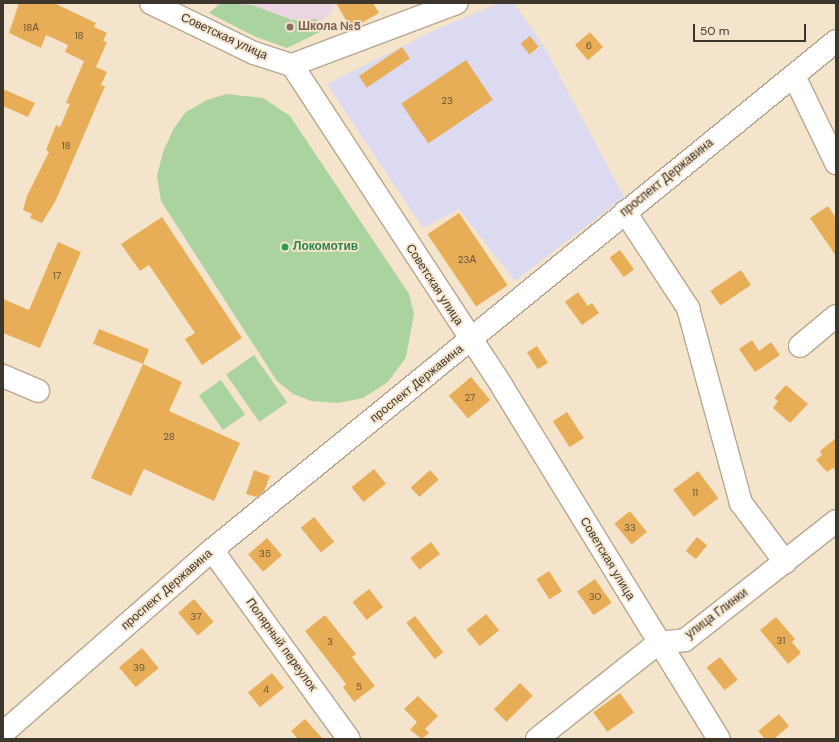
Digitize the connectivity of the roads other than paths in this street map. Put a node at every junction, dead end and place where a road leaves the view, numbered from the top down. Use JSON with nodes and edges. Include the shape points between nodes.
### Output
{"nodes":[{"id":1,"x":151,"y":3,"type":"edge"},
{"id":2,"x":458,"y":3,"type":"edge"},
{"id":3,"x":836,"y":41,"type":"edge"},
{"id":4,"x":292,"y":65,"type":"junction"},
{"id":5,"x":794,"y":76,"type":"junction"},
{"id":6,"x":836,"y":163,"type":"edge"},
{"id":7,"x":625,"y":212,"type":"junction"},
{"id":8,"x":836,"y":316,"type":"edge"},
{"id":9,"x":470,"y":342,"type":"junction"},
{"id":10,"x":800,"y":346,"type":"dead end"},
{"id":11,"x":3,"y":376,"type":"edge"},
{"id":12,"x":38,"y":391,"type":"dead end"},
{"id":13,"x":836,"y":521,"type":"edge"},
{"id":14,"x":212,"y":550,"type":"junction"},
{"id":15,"x":785,"y":562,"type":"junction"},
{"id":16,"x":658,"y":643,"type":"junction"},
{"id":17,"x":3,"y":733,"type":"edge"},
{"id":18,"x":349,"y":739,"type":"edge"},
{"id":19,"x":537,"y":739,"type":"edge"},
{"id":20,"x":719,"y":739,"type":"edge"}],
"edges":[{"from":1,"to":4,"type":"street","name":"Советская улица","via":[[254,53]]},
{"from":2,"to":4,"type":"street"},
{"from":3,"to":5,"type":"street","name":"проспект Державина"},
{"from":4,"to":9,"type":"street","name":"Советская улица"},
{"from":5,"to":6,"type":"street"},
{"from":5,"to":7,"type":"street","name":"проспект Державина"},
{"from":7,"to":9,"type":"street","name":"проспект Державина"},
{"from":7,"to":15,"type":"street","via":[[688,308],[741,503]]},
{"from":8,"to":10,"type":"street"},
{"from":9,"to":14,"type":"street","name":"проспект Державина"},
{"from":9,"to":16,"type":"street","name":"Советская улица","via":[[503,388]]},
{"from":11,"to":12,"type":"street"},
{"from":13,"to":15,"type":"street","name":"улица Глинки"},
{"from":14,"to":17,"type":"street","name":"проспект Державина"},
{"from":14,"to":18,"type":"street","name":"Полярный переулок"},
{"from":15,"to":16,"type":"street","name":"улица Глинки","via":[[685,640]]},
{"from":16,"to":19,"type":"street"},
{"from":16,"to":20,"type":"street","name":"Советская улица"}]}
